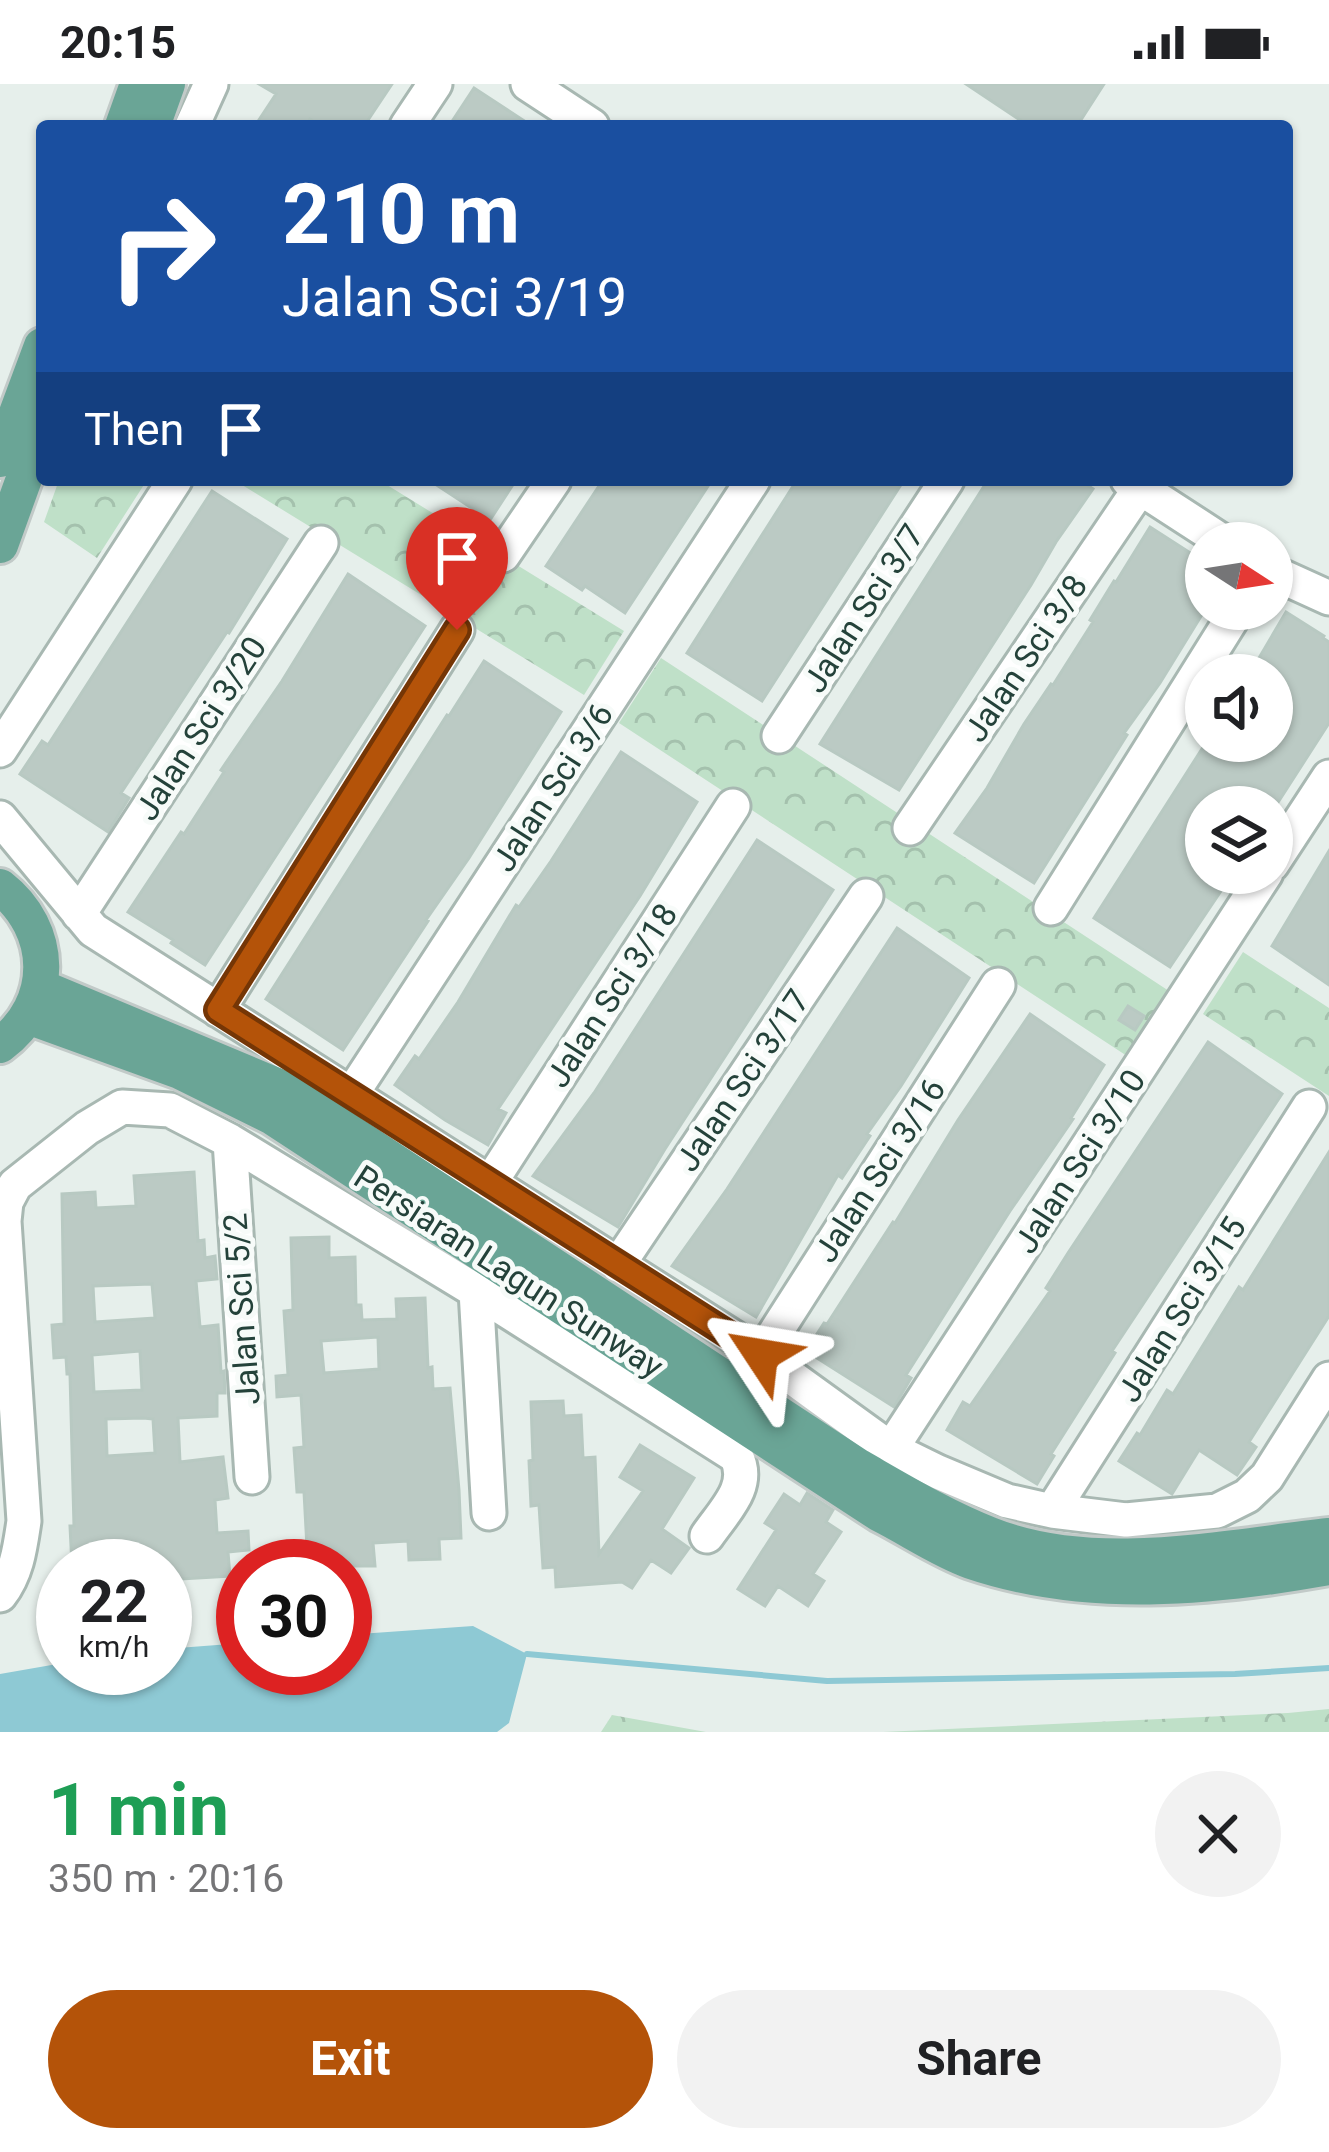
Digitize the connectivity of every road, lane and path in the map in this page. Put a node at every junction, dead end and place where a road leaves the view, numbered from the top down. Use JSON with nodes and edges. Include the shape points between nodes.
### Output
{"nodes":[{"id":1,"x":138,"y":84,"type":"edge"},
{"id":2,"x":167,"y":84,"type":"edge"},
{"id":3,"x":211,"y":84,"type":"edge"},
{"id":4,"x":435,"y":84,"type":"edge"},
{"id":5,"x":528,"y":84,"type":"edge"},
{"id":6,"x":125,"y":120,"type":"edge"},
{"id":7,"x":154,"y":120,"type":"edge"},
{"id":8,"x":195,"y":120,"type":"edge"},
{"id":9,"x":411,"y":120,"type":"edge"},
{"id":10,"x":583,"y":120,"type":"edge"},
{"id":11,"x":36,"y":362,"type":"edge"},
{"id":12,"x":36,"y":446,"type":"edge"},
{"id":13,"x":0,"y":459,"type":"edge"},
{"id":14,"x":172,"y":486,"type":"edge"},
{"id":15,"x":550,"y":486,"type":"edge"},
{"id":16,"x":749,"y":486,"type":"edge"},
{"id":17,"x":943,"y":486,"type":"edge"},
{"id":18,"x":1133,"y":486,"type":"edge"},
{"id":19,"x":1137,"y":486,"type":"edge"},
{"id":20,"x":1193,"y":522,"type":"edge"},
{"id":21,"x":321,"y":543,"type":"dead end"},
{"id":22,"x":0,"y":545,"type":"edge"},
{"id":23,"x":503,"y":555,"type":"dead end"},
{"id":24,"x":1293,"y":582,"type":"edge"},
{"id":25,"x":1329,"y":598,"type":"edge"},
{"id":26,"x":457,"y":630,"type":"dead end"},
{"id":27,"x":1225,"y":630,"type":"edge"},
{"id":28,"x":779,"y":736,"type":"dead end"},
{"id":29,"x":0,"y":750,"type":"edge"},
{"id":30,"x":1329,"y":777,"type":"edge"},
{"id":31,"x":733,"y":806,"type":"dead end"},
{"id":32,"x":2,"y":821,"type":"edge"},
{"id":33,"x":910,"y":828,"type":"dead end"},
{"id":34,"x":1293,"y":832,"type":"edge"},
{"id":35,"x":0,"y":887,"type":"edge"},
{"id":36,"x":1252,"y":894,"type":"edge"},
{"id":37,"x":866,"y":896,"type":"dead end"},
{"id":38,"x":1051,"y":908,"type":"dead end"},
{"id":39,"x":79,"y":914,"type":"junction"},
{"id":40,"x":998,"y":985,"type":"dead end"},
{"id":41,"x":34,"y":1002,"type":"junction"},
{"id":42,"x":218,"y":1010,"type":"junction"},
{"id":43,"x":0,"y":1045,"type":"edge"},
{"id":44,"x":351,"y":1095,"type":"junction"},
{"id":45,"x":1309,"y":1107,"type":"dead end"},
{"id":46,"x":230,"y":1142,"type":"junction"},
{"id":47,"x":490,"y":1183,"type":"junction"},
{"id":48,"x":426,"y":1200,"type":"junction"},
{"id":49,"x":619,"y":1265,"type":"junction"},
{"id":50,"x":476,"y":1292,"type":"junction"},
{"id":51,"x":761,"y":1355,"type":"junction"},
{"id":52,"x":1329,"y":1379,"type":"edge"},
{"id":53,"x":891,"y":1449,"type":"junction"},
{"id":54,"x":252,"y":1477,"type":"dead end"},
{"id":55,"x":1052,"y":1511,"type":"junction"},
{"id":56,"x":489,"y":1513,"type":"dead end"},
{"id":57,"x":707,"y":1536,"type":"dead end"},
{"id":58,"x":1329,"y":1536,"type":"edge"},
{"id":59,"x":1329,"y":1567,"type":"edge"},
{"id":60,"x":0,"y":1595,"type":"edge"}],
"edges":[{"from":1,"to":6,"type":"main road"},
{"from":2,"to":7,"type":"main road"},
{"from":3,"to":8,"type":"street"},
{"from":4,"to":9,"type":"street"},
{"from":5,"to":10,"type":"street"},
{"from":11,"to":13,"type":"main road"},
{"from":12,"to":22,"type":"main road"},
{"from":14,"to":29,"type":"street"},
{"from":15,"to":23,"type":"street"},
{"from":16,"to":44,"type":"street","name":"Jalan Sci 3/6"},
{"from":17,"to":28,"type":"street","name":"Jalan Sci 3/7"},
{"from":18,"to":33,"type":"street","name":"Jalan Sci 3/8"},
{"from":19,"to":20,"type":"street"},
{"from":21,"to":39,"type":"street","name":"Jalan Sci 3/20"},
{"from":24,"to":25,"type":"street"},
{"from":26,"to":42,"type":"street"},
{"from":27,"to":38,"type":"street"},
{"from":30,"to":34,"type":"street"},
{"from":31,"to":47,"type":"street","name":"Jalan Sci 3/18"},
{"from":32,"to":39,"type":"street"},
{"from":35,"to":41,"type":"main road","via":[[34,926],[42,956]]},
{"from":36,"to":53,"type":"street","name":"Jalan Sci 3/10"},
{"from":37,"to":49,"type":"street","name":"Jalan Sci 3/17"},
{"from":39,"to":42,"type":"street"},
{"from":40,"to":51,"type":"street","name":"Jalan Sci 3/16"},
{"from":41,"to":43,"type":"main road"},
{"from":41,"to":48,"type":"main road","name":"Persiaran Lagun Sunway","via":[[284,1089]]},
{"from":42,"to":44,"type":"street"},
{"from":44,"to":47,"type":"street"},
{"from":45,"to":55,"type":"street","name":"Jalan Sci 3/15"},
{"from":46,"to":50,"type":"street"},
{"from":46,"to":54,"type":"street","name":"Jalan Sci 5/2"},
{"from":46,"to":60,"type":"street","via":[[170,1110],[122,1107],[15,1186],[6,1202],[24,1521],[18,1559]]},
{"from":47,"to":49,"type":"street"},
{"from":48,"to":58,"type":"main road","name":"Persiaran Lagun Sunway","via":[[859,1467],[992,1537],[1105,1557]]},
{"from":48,"to":59,"type":"main road","name":"Persiaran Lagun Sunway","via":[[880,1514],[969,1560],[1141,1588]]},
{"from":49,"to":51,"type":"street"},
{"from":50,"to":56,"type":"street"},
{"from":50,"to":57,"type":"street","via":[[736,1456],[744,1470],[740,1490]]},
{"from":51,"to":53,"type":"street"},
{"from":52,"to":55,"type":"street","via":[[1267,1477],[1216,1511],[1126,1520]]},
{"from":53,"to":55,"type":"street","via":[[1007,1502]]}]}
